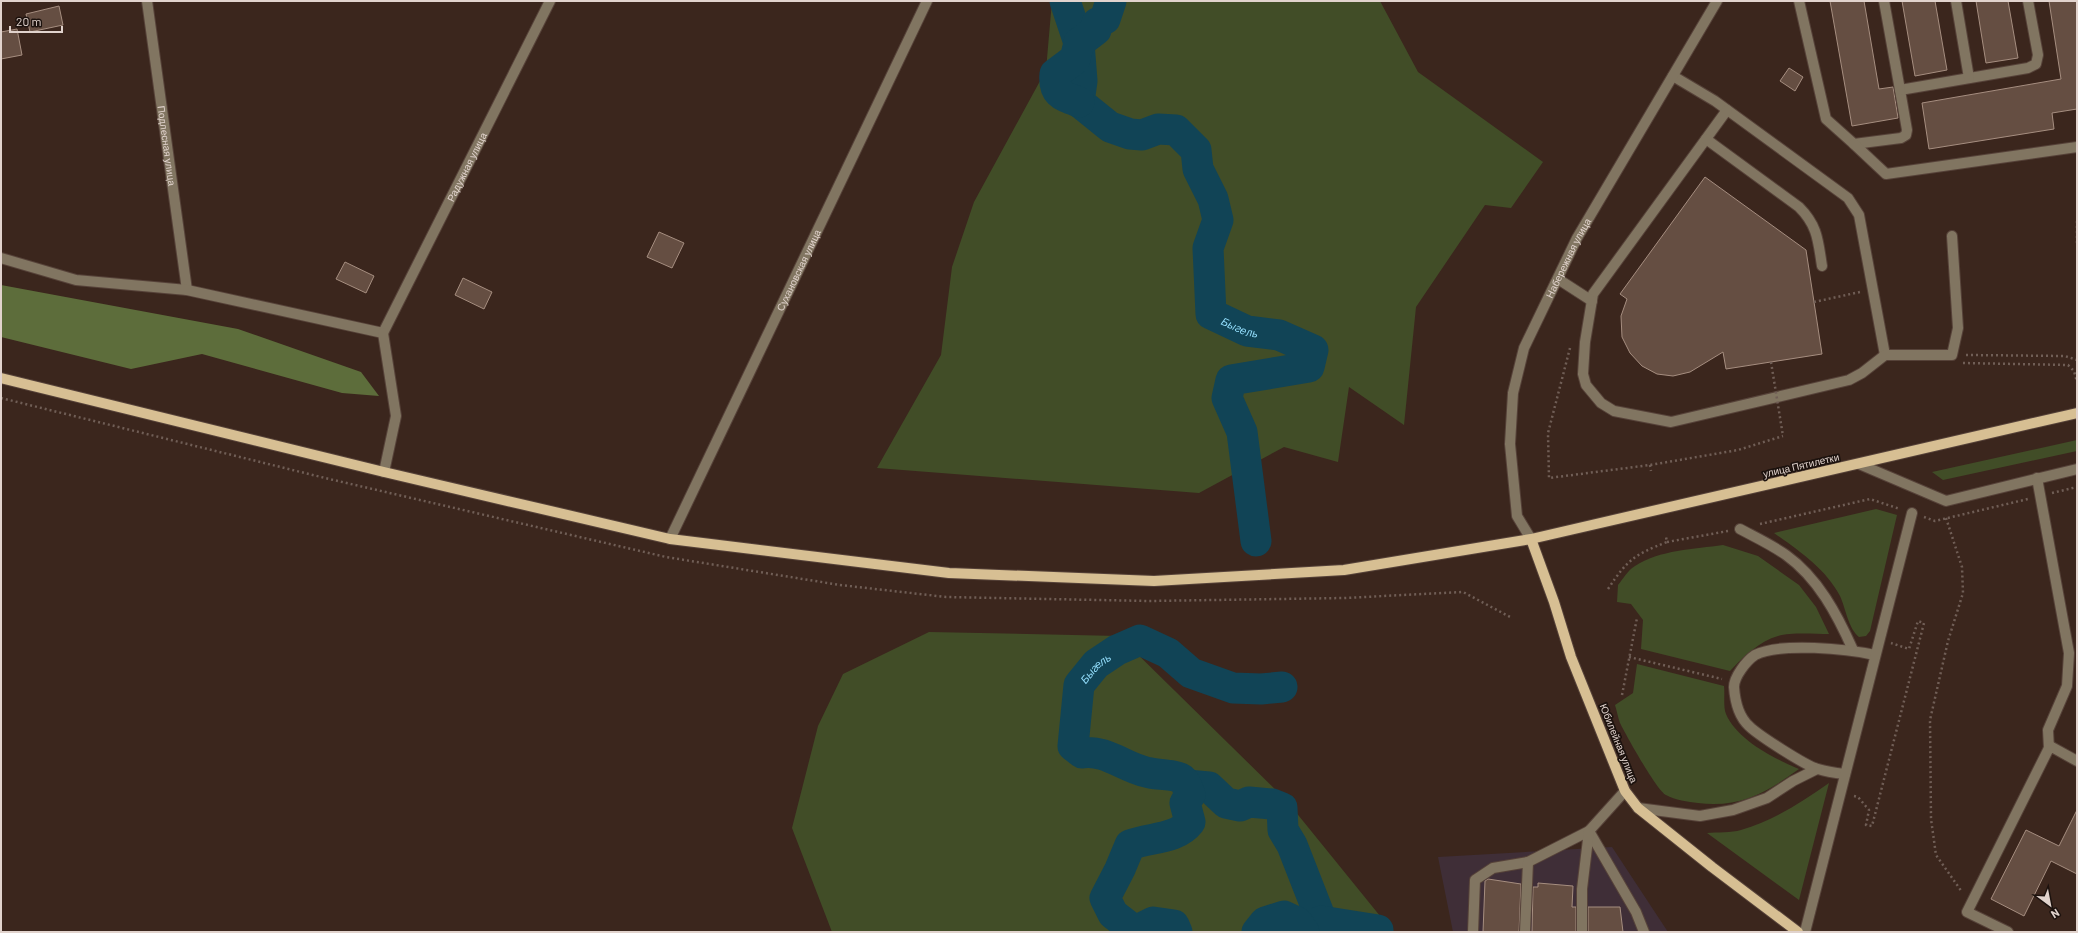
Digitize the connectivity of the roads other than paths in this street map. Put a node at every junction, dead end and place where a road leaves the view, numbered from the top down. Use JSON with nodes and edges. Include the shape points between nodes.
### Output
{"nodes":[{"id":1,"x":148,"y":1,"type":"edge"},
{"id":2,"x":550,"y":1,"type":"edge"},
{"id":3,"x":927,"y":1,"type":"edge"},
{"id":4,"x":1717,"y":1,"type":"edge"},
{"id":5,"x":1799,"y":1,"type":"edge"},
{"id":6,"x":1884,"y":1,"type":"edge"},
{"id":7,"x":1956,"y":1,"type":"edge"},
{"id":8,"x":2028,"y":1,"type":"edge"},
{"id":9,"x":1673,"y":76,"type":"junction"},
{"id":10,"x":1969,"y":78,"type":"junction"},
{"id":11,"x":1900,"y":90,"type":"junction"},
{"id":12,"x":1727,"y":110,"type":"junction"},
{"id":13,"x":1706,"y":139,"type":"junction"},
{"id":14,"x":1854,"y":144,"type":"junction"},
{"id":15,"x":2077,"y":147,"type":"edge"},
{"id":16,"x":1952,"y":236,"type":"dead end"},
{"id":17,"x":1,"y":258,"type":"edge"},
{"id":18,"x":1822,"y":266,"type":"dead end"},
{"id":19,"x":1558,"y":278,"type":"junction"},
{"id":20,"x":187,"y":290,"type":"junction"},
{"id":21,"x":1592,"y":301,"type":"junction"},
{"id":22,"x":382,"y":334,"type":"junction"},
{"id":23,"x":1885,"y":355,"type":"junction"},
{"id":24,"x":1,"y":378,"type":"edge"},
{"id":25,"x":2077,"y":413,"type":"edge"},
{"id":26,"x":1859,"y":464,"type":"junction"},
{"id":27,"x":2077,"y":469,"type":"edge"},
{"id":28,"x":384,"y":472,"type":"junction"},
{"id":29,"x":2037,"y":478,"type":"junction"},
{"id":30,"x":1912,"y":513,"type":"road end"},
{"id":31,"x":1740,"y":529,"type":"road end"},
{"id":32,"x":670,"y":539,"type":"junction"},
{"id":33,"x":1531,"y":539,"type":"junction"},
{"id":34,"x":1853,"y":650,"type":"junction"},
{"id":35,"x":1875,"y":655,"type":"junction"},
{"id":36,"x":2049,"y":749,"type":"junction"},
{"id":37,"x":2077,"y":761,"type":"edge"},
{"id":38,"x":1817,"y":769,"type":"junction"},
{"id":39,"x":1845,"y":774,"type":"junction"},
{"id":40,"x":1625,"y":791,"type":"junction"},
{"id":41,"x":1638,"y":808,"type":"junction"},
{"id":42,"x":1589,"y":830,"type":"junction"},
{"id":43,"x":1528,"y":862,"type":"junction"},
{"id":44,"x":1473,"y":932,"type":"edge"},
{"id":45,"x":1525,"y":932,"type":"edge"},
{"id":46,"x":1582,"y":932,"type":"edge"},
{"id":47,"x":1644,"y":932,"type":"edge"},
{"id":48,"x":1798,"y":932,"type":"edge"},
{"id":49,"x":1806,"y":932,"type":"edge"},
{"id":50,"x":2008,"y":932,"type":"edge"}],
"edges":[{"from":1,"to":20,"type":"street","name":"Подлесная улица"},
{"from":2,"to":22,"type":"street","name":"Радужная улица"},
{"from":3,"to":32,"type":"street","name":"Сухановская улица"},
{"from":4,"to":9,"type":"street","name":"Набережная улица"},
{"from":5,"to":14,"type":"street","via":[[1824,113],[1830,124]]},
{"from":6,"to":11,"type":"street"},
{"from":7,"to":10,"type":"street"},
{"from":8,"to":10,"type":"street","via":[[2038,55],[2036,64],[2028,68]]},
{"from":9,"to":12,"type":"street"},
{"from":9,"to":19,"type":"street","name":"Набережная улица","via":[[1577,238]]},
{"from":10,"to":11,"type":"street"},
{"from":11,"to":14,"type":"street","via":[[1906,135],[1901,138]]},
{"from":12,"to":13,"type":"street"},
{"from":12,"to":23,"type":"street","via":[[1848,198],[1859,215]]},
{"from":13,"to":18,"type":"street","via":[[1800,207],[1817,232]]},
{"from":13,"to":21,"type":"street","via":[[1593,294]]},
{"from":14,"to":15,"type":"street","via":[[1886,174]]},
{"from":16,"to":23,"type":"street","via":[[1958,328],[1954,359]]},
{"from":17,"to":20,"type":"street","via":[[76,280]]},
{"from":19,"to":21,"type":"street"},
{"from":19,"to":33,"type":"street","name":"Набережная улица","via":[[1524,348],[1513,393],[1510,444],[1517,516]]},
{"from":20,"to":22,"type":"street"},
{"from":21,"to":23,"type":"street","via":[[1584,342],[1583,374],[1586,385],[1593,395],[1614,412],[1671,422],[1849,380]]},
{"from":22,"to":28,"type":"street","via":[[396,416]]},
{"from":24,"to":28,"type":"main road","name":"улица Пятилетки"},
{"from":25,"to":26,"type":"main road","name":"улица Пятилетки"},
{"from":26,"to":29,"type":"street","via":[[1946,501]]},
{"from":26,"to":33,"type":"main road","name":"улица Пятилетки"},
{"from":27,"to":29,"type":"street"},
{"from":28,"to":32,"type":"main road","name":"улица Пятилетки"},
{"from":29,"to":36,"type":"street","via":[[2069,653],[2067,686],[2048,730]]},
{"from":30,"to":35,"type":"street"},
{"from":31,"to":34,"type":"street","via":[[1785,555],[1807,574],[1825,596]]},
{"from":32,"to":33,"type":"main road","name":"улица Пятилетки","via":[[949,573],[1154,581],[1344,570]]},
{"from":33,"to":40,"type":"main road","name":"Юбилейная улица","via":[[1571,657]]},
{"from":34,"to":35,"type":"street"},
{"from":34,"to":38,"type":"street","via":[[1784,647],[1755,656],[1741,670],[1734,682],[1734,699],[1748,726]]},
{"from":35,"to":39,"type":"street"},
{"from":36,"to":37,"type":"street","via":[[2050,746]]},
{"from":36,"to":50,"type":"street","via":[[1967,912]]},
{"from":38,"to":39,"type":"street"},
{"from":38,"to":41,"type":"street","via":[[1767,798],[1733,810],[1700,816]]},
{"from":39,"to":49,"type":"street"},
{"from":40,"to":41,"type":"main road","name":"Юбилейная улица"},
{"from":40,"to":42,"type":"street"},
{"from":41,"to":48,"type":"main road","name":"Юбилейная улица"},
{"from":42,"to":43,"type":"street"},
{"from":42,"to":46,"type":"street","via":[[1582,889]]},
{"from":42,"to":47,"type":"street","via":[[1636,912]]},
{"from":43,"to":44,"type":"street","via":[[1493,868],[1475,880]]},
{"from":43,"to":45,"type":"street"}]}
